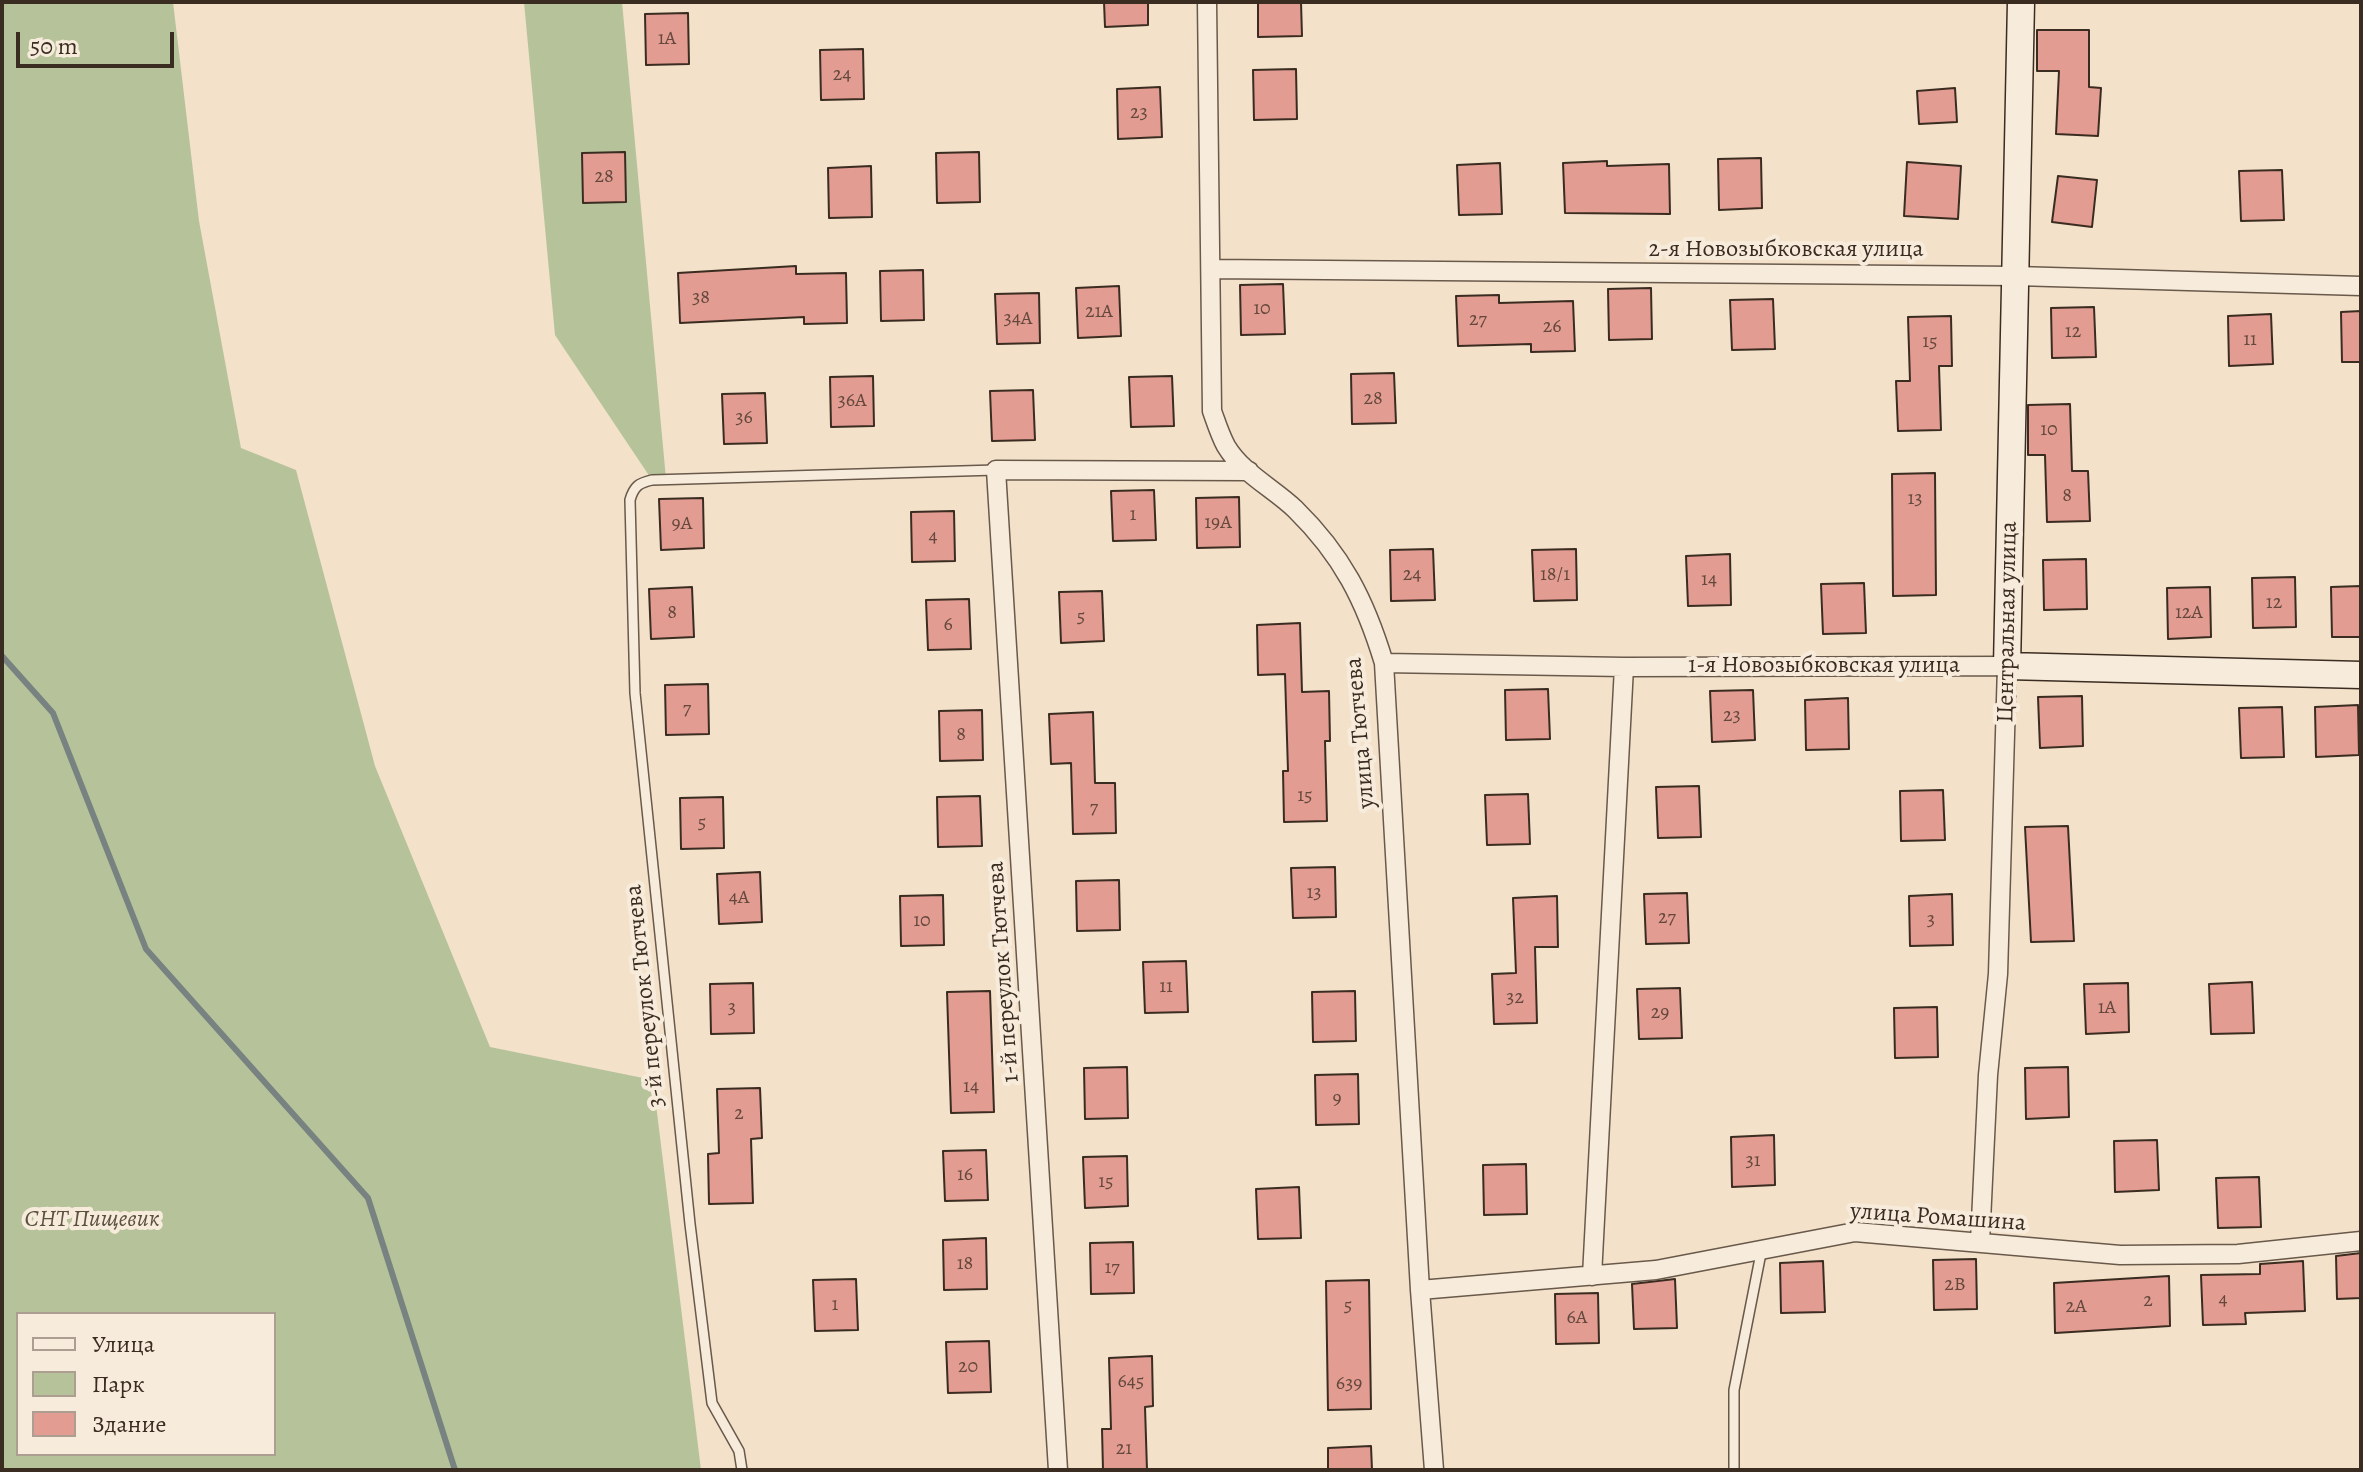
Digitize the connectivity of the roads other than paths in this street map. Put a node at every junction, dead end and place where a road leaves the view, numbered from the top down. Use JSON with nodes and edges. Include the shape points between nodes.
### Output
{"nodes":[{"id":1,"x":1207,"y":2,"type":"edge"},
{"id":2,"x":2021,"y":2,"type":"edge"},
{"id":3,"x":1211,"y":269,"type":"junction"},
{"id":4,"x":2016,"y":276,"type":"junction"},
{"id":5,"x":2361,"y":286,"type":"edge"},
{"id":6,"x":996,"y":470,"type":"junction"},
{"id":7,"x":1249,"y":471,"type":"junction"},
{"id":8,"x":1384,"y":663,"type":"junction"},
{"id":9,"x":2007,"y":666,"type":"junction"},
{"id":10,"x":1624,"y":667,"type":"junction"},
{"id":11,"x":2361,"y":675,"type":"edge"},
{"id":12,"x":2361,"y":1241,"type":"edge"},
{"id":13,"x":1980,"y":1242,"type":"junction"},
{"id":14,"x":1762,"y":1248,"type":"junction"},
{"id":15,"x":1592,"y":1276,"type":"junction"},
{"id":16,"x":1420,"y":1290,"type":"junction"},
{"id":17,"x":742,"y":1470,"type":"edge"},
{"id":18,"x":1058,"y":1470,"type":"edge"},
{"id":19,"x":1434,"y":1470,"type":"edge"},
{"id":20,"x":1734,"y":1470,"type":"edge"}],
"edges":[{"from":1,"to":3,"type":"street","name":"улица Тютчева"},
{"from":2,"to":4,"type":"street","name":"Центральная улица"},
{"from":3,"to":4,"type":"street","name":"2-я Новозыбковская улица"},
{"from":3,"to":7,"type":"street","name":"улица Тютчева","via":[[1212,411],[1227,447]]},
{"from":4,"to":5,"type":"street","name":"2-я Новозыбковская улица"},
{"from":4,"to":9,"type":"street","name":"Центральная улица"},
{"from":6,"to":7,"type":"street"},
{"from":6,"to":17,"type":"lane","name":"3-й переулок Тютчева","via":[[652,480],[633,489],[635,693],[690,1224],[712,1403],[739,1451]]},
{"from":6,"to":18,"type":"street","name":"1-й переулок Тютчева"},
{"from":7,"to":8,"type":"street","name":"улица Тютчева","via":[[1294,508],[1334,553],[1367,608]]},
{"from":8,"to":10,"type":"street","name":"1-я Новозыбковская улица"},
{"from":8,"to":16,"type":"street","name":"улица Тютчева"},
{"from":9,"to":10,"type":"street","name":"1-я Новозыбковская улица"},
{"from":9,"to":11,"type":"street","name":"1-я Новозыбковская улица"},
{"from":9,"to":13,"type":"street","name":"Центральная улица","via":[[1998,974]]},
{"from":10,"to":15,"type":"street"},
{"from":12,"to":13,"type":"street","name":"улица Ромашина","via":[[2184,1255],[2120,1255]]},
{"from":13,"to":14,"type":"street","name":"улица Ромашина","via":[[1855,1232]]},
{"from":14,"to":15,"type":"street","name":"улица Ромашина","via":[[1656,1270]]},
{"from":14,"to":20,"type":"lane","via":[[1734,1390]]},
{"from":15,"to":16,"type":"street","name":"улица Ромашина"},
{"from":16,"to":19,"type":"street","name":"улица Тютчева"}]}
